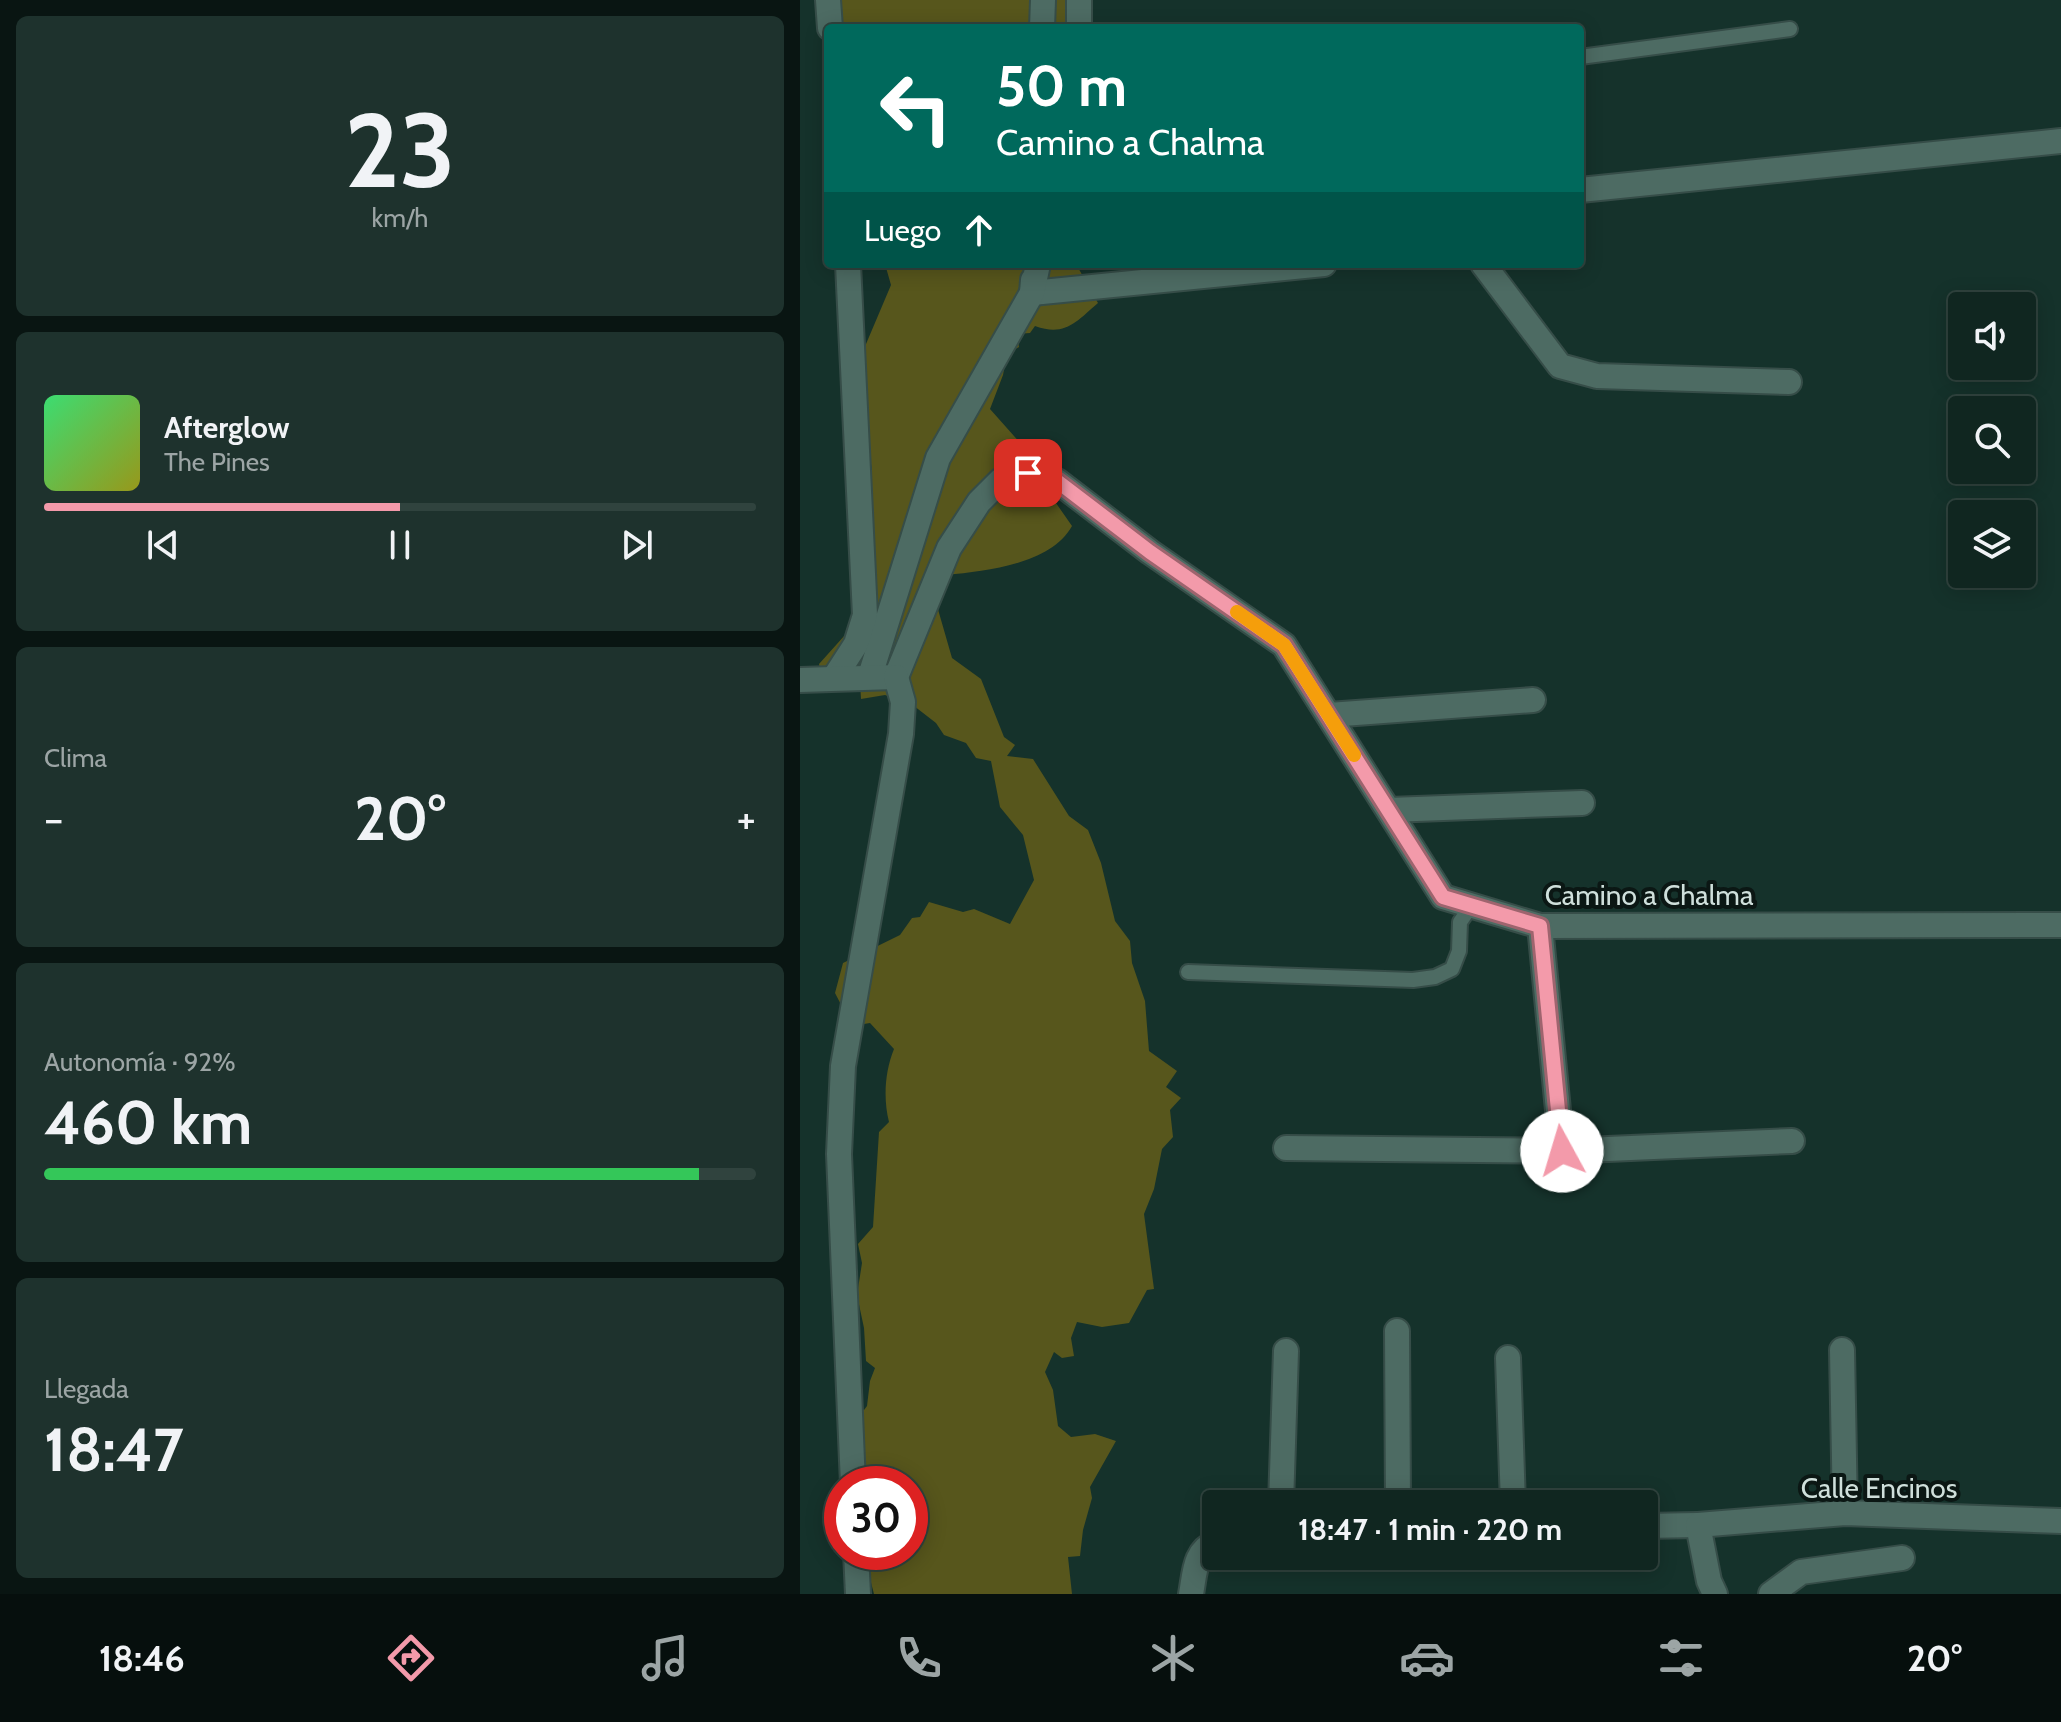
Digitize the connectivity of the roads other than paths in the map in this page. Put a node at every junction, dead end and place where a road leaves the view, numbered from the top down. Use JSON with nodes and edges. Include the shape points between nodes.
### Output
{"nodes":[{"id":1,"x":828,"y":0,"type":"edge"},
{"id":2,"x":1043,"y":0,"type":"edge"},
{"id":3,"x":1079,"y":0,"type":"edge"},
{"id":4,"x":830,"y":24,"type":"edge"},
{"id":5,"x":1042,"y":24,"type":"edge"},
{"id":6,"x":1079,"y":24,"type":"edge"},
{"id":7,"x":1790,"y":29,"type":"dead end"},
{"id":8,"x":1584,"y":56,"type":"edge"},
{"id":9,"x":2061,"y":141,"type":"edge"},
{"id":10,"x":1584,"y":190,"type":"edge"},
{"id":11,"x":848,"y":268,"type":"edge"},
{"id":12,"x":1035,"y":268,"type":"edge"},
{"id":13,"x":1284,"y":268,"type":"edge"},
{"id":14,"x":1486,"y":268,"type":"edge"},
{"id":15,"x":1032,"y":293,"type":"junction"},
{"id":16,"x":1789,"y":382,"type":"dead end"},
{"id":17,"x":870,"y":676,"type":"junction"},
{"id":18,"x":896,"y":677,"type":"junction"},
{"id":19,"x":834,"y":678,"type":"junction"},
{"id":20,"x":800,"y":680,"type":"edge"},
{"id":21,"x":1533,"y":700,"type":"dead end"},
{"id":22,"x":1329,"y":715,"type":"junction"},
{"id":23,"x":1582,"y":803,"type":"dead end"},
{"id":24,"x":1389,"y":810,"type":"junction"},
{"id":25,"x":1472,"y":905,"type":"junction"},
{"id":26,"x":2061,"y":925,"type":"edge"},
{"id":27,"x":1540,"y":926,"type":"junction"},
{"id":28,"x":1188,"y":972,"type":"dead end"},
{"id":29,"x":1792,"y":1141,"type":"dead end"},
{"id":30,"x":1286,"y":1148,"type":"dead end"},
{"id":31,"x":1562,"y":1151,"type":"junction"},
{"id":32,"x":1397,"y":1331,"type":"dead end"},
{"id":33,"x":1842,"y":1350,"type":"dead end"},
{"id":34,"x":1286,"y":1351,"type":"dead end"},
{"id":35,"x":1508,"y":1358,"type":"dead end"},
{"id":36,"x":852,"y":1466,"type":"edge"},
{"id":37,"x":1281,"y":1490,"type":"edge"},
{"id":38,"x":1398,"y":1490,"type":"edge"},
{"id":39,"x":1513,"y":1490,"type":"edge"},
{"id":40,"x":1845,"y":1513,"type":"junction"},
{"id":41,"x":2061,"y":1521,"type":"edge"},
{"id":42,"x":1698,"y":1525,"type":"junction"},
{"id":43,"x":1658,"y":1526,"type":"edge"},
{"id":44,"x":1202,"y":1552,"type":"edge"},
{"id":45,"x":1902,"y":1558,"type":"dead end"},
{"id":46,"x":857,"y":1570,"type":"edge"},
{"id":47,"x":858,"y":1594,"type":"edge"},
{"id":48,"x":1191,"y":1594,"type":"edge"},
{"id":49,"x":1715,"y":1594,"type":"edge"},
{"id":50,"x":1771,"y":1594,"type":"edge"}],
"edges":[{"from":1,"to":4,"type":"street"},
{"from":2,"to":5,"type":"street"},
{"from":3,"to":6,"type":"street"},
{"from":7,"to":8,"type":"lane"},
{"from":9,"to":10,"type":"street"},
{"from":11,"to":19,"type":"street","via":[[865,615],[856,644]]},
{"from":12,"to":15,"type":"street"},
{"from":13,"to":15,"type":"street"},
{"from":14,"to":16,"type":"street","via":[[1560,366],[1597,376]]},
{"from":15,"to":17,"type":"street","via":[[938,458]]},
{"from":17,"to":18,"type":"street"},
{"from":17,"to":19,"type":"street"},
{"from":18,"to":22,"type":"street","name":"Camino a Chalma","via":[[949,548],[979,502],[1001,480],[1028,473],[1057,481],[1284,645]]},
{"from":18,"to":36,"type":"street","via":[[903,702],[901,734],[843,1066],[839,1154]]},
{"from":19,"to":20,"type":"street"},
{"from":21,"to":22,"type":"street"},
{"from":22,"to":24,"type":"street","name":"Camino a Chalma"},
{"from":23,"to":24,"type":"street"},
{"from":24,"to":25,"type":"street","name":"Camino a Chalma","via":[[1443,897]]},
{"from":25,"to":27,"type":"street","name":"Camino a Chalma"},
{"from":25,"to":28,"type":"lane","via":[[1460,922],[1452,969],[1435,977]]},
{"from":26,"to":27,"type":"street","name":"Camino a Chalma"},
{"from":27,"to":31,"type":"street"},
{"from":29,"to":31,"type":"street"},
{"from":30,"to":31,"type":"street"},
{"from":32,"to":38,"type":"street"},
{"from":33,"to":40,"type":"street"},
{"from":34,"to":37,"type":"street"},
{"from":35,"to":39,"type":"street"},
{"from":40,"to":41,"type":"street","name":"Calle Encinos"},
{"from":40,"to":42,"type":"street","name":"Calle Encinos"},
{"from":42,"to":43,"type":"street","name":"Calle Encinos"},
{"from":42,"to":49,"type":"street"},
{"from":44,"to":48,"type":"street"},
{"from":45,"to":50,"type":"street","via":[[1801,1572]]},
{"from":46,"to":47,"type":"street"}]}
